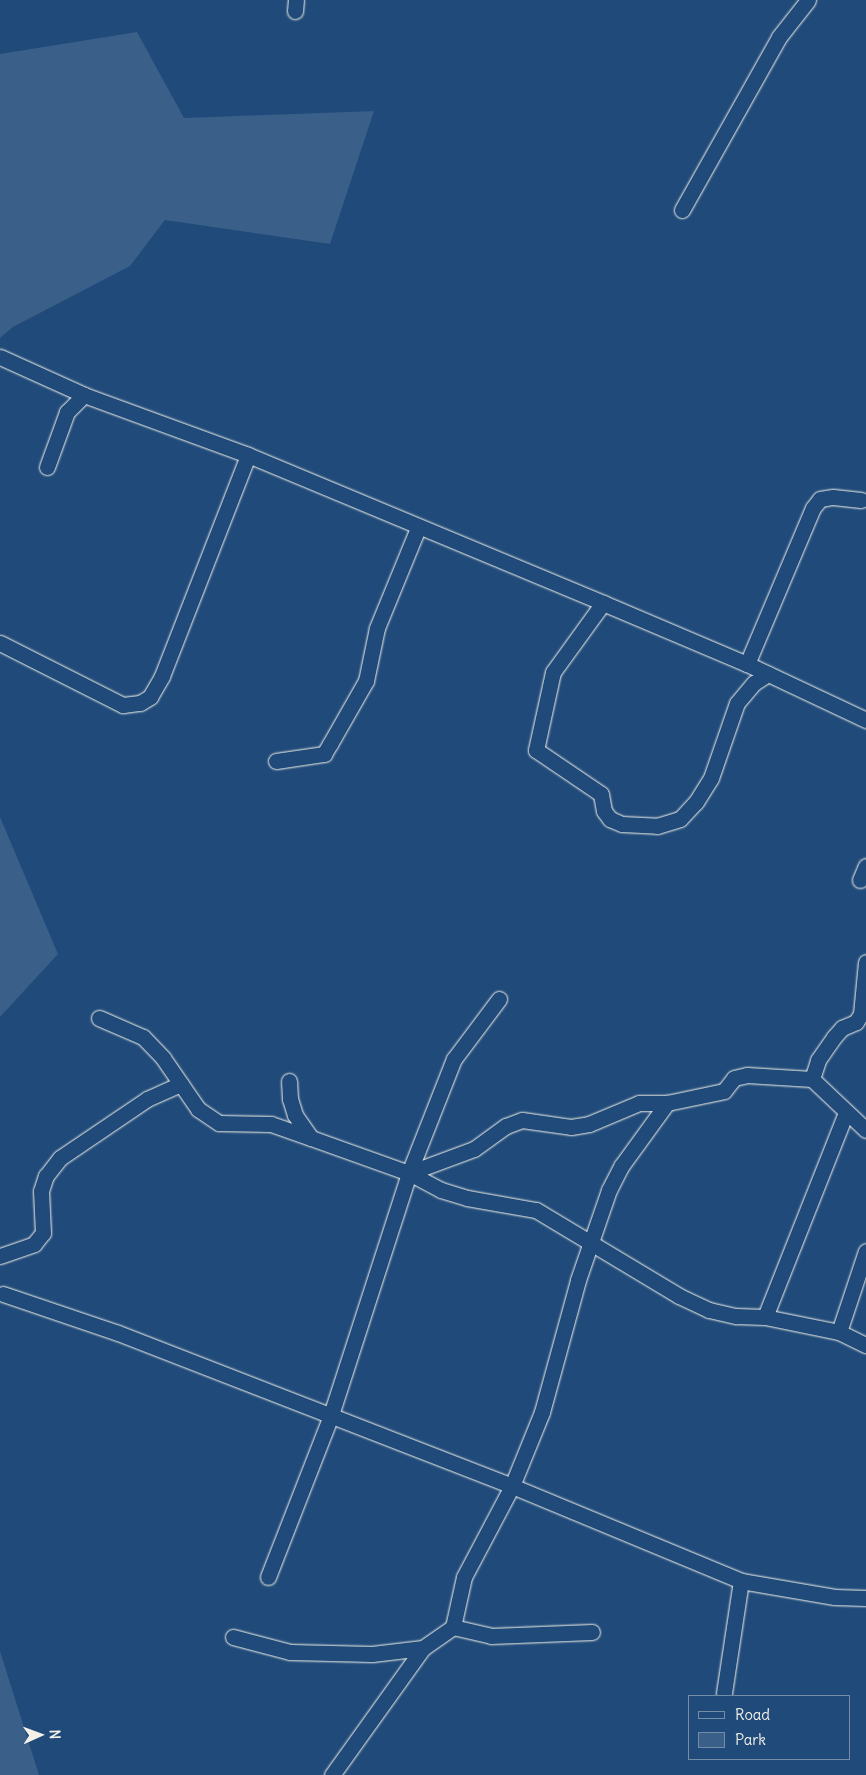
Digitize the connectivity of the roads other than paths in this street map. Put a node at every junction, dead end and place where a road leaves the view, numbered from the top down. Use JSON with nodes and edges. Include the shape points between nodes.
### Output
{"nodes":[{"id":1,"x":808,"y":0,"type":"edge"},
{"id":2,"x":682,"y":210,"type":"dead end"},
{"id":3,"x":0,"y":357,"type":"edge"},
{"id":4,"x":84,"y":395,"type":"junction"},
{"id":5,"x":248,"y":455,"type":"junction"},
{"id":6,"x":47,"y":468,"type":"dead end"},
{"id":7,"x":862,"y":500,"type":"dead end"},
{"id":8,"x":418,"y":528,"type":"junction"},
{"id":9,"x":603,"y":603,"type":"junction"},
{"id":10,"x":0,"y":643,"type":"edge"},
{"id":11,"x":747,"y":664,"type":"junction"},
{"id":12,"x":768,"y":674,"type":"junction"},
{"id":13,"x":866,"y":720,"type":"edge"},
{"id":14,"x":276,"y":761,"type":"dead end"},
{"id":15,"x":866,"y":962,"type":"edge"},
{"id":16,"x":499,"y":999,"type":"dead end"},
{"id":17,"x":99,"y":1018,"type":"dead end"},
{"id":18,"x":812,"y":1079,"type":"junction"},
{"id":19,"x":289,"y":1081,"type":"dead end"},
{"id":20,"x":181,"y":1084,"type":"junction"},
{"id":21,"x":667,"y":1103,"type":"junction"},
{"id":22,"x":846,"y":1112,"type":"junction"},
{"id":23,"x":866,"y":1130,"type":"edge"},
{"id":24,"x":311,"y":1138,"type":"junction"},
{"id":25,"x":409,"y":1173,"type":"junction"},
{"id":26,"x":590,"y":1242,"type":"junction"},
{"id":27,"x":866,"y":1251,"type":"edge"},
{"id":28,"x":0,"y":1256,"type":"edge"},
{"id":29,"x":3,"y":1294,"type":"dead end"},
{"id":30,"x":765,"y":1316,"type":"junction"},
{"id":31,"x":839,"y":1332,"type":"junction"},
{"id":32,"x":866,"y":1345,"type":"edge"},
{"id":33,"x":330,"y":1418,"type":"junction"},
{"id":34,"x":512,"y":1486,"type":"junction"},
{"id":35,"x":268,"y":1577,"type":"dead end"},
{"id":36,"x":741,"y":1581,"type":"junction"},
{"id":37,"x":866,"y":1598,"type":"edge"},
{"id":38,"x":453,"y":1627,"type":"junction"},
{"id":39,"x":592,"y":1632,"type":"dead end"},
{"id":40,"x":233,"y":1637,"type":"dead end"},
{"id":41,"x":423,"y":1648,"type":"junction"},
{"id":42,"x":724,"y":1693,"type":"dead end"},
{"id":43,"x":332,"y":1775,"type":"edge"}],
"edges":[{"from":1,"to":2,"type":"street","via":[[779,37]]},
{"from":3,"to":4,"type":"street"},
{"from":4,"to":5,"type":"street"},
{"from":4,"to":6,"type":"street","via":[[67,412]]},
{"from":5,"to":8,"type":"street"},
{"from":5,"to":10,"type":"street","via":[[162,676],[150,697],[140,703],[123,705]]},
{"from":7,"to":11,"type":"street","via":[[820,499],[813,508]]},
{"from":8,"to":9,"type":"street"},
{"from":8,"to":14,"type":"street","via":[[377,628],[366,681],[324,754]]},
{"from":9,"to":11,"type":"street"},
{"from":9,"to":12,"type":"street","via":[[553,672],[536,750],[601,794],[604,811],[622,824],[657,826],[680,819],[685,814],[711,778],[737,704],[750,687]]},
{"from":11,"to":12,"type":"street"},
{"from":12,"to":13,"type":"street"},
{"from":15,"to":18,"type":"street","via":[[861,1014],[830,1043],[818,1060]]},
{"from":16,"to":25,"type":"street","via":[[454,1059]]},
{"from":17,"to":20,"type":"street","via":[[143,1037]]},
{"from":18,"to":21,"type":"street","via":[[747,1075],[734,1078],[724,1091]]},
{"from":18,"to":22,"type":"street"},
{"from":19,"to":24,"type":"street","via":[[295,1115]]},
{"from":20,"to":24,"type":"street","via":[[198,1109],[219,1124],[270,1124]]},
{"from":20,"to":28,"type":"street","via":[[147,1099],[60,1158],[46,1176],[41,1191],[43,1232],[34,1244]]},
{"from":21,"to":25,"type":"street","via":[[639,1103],[589,1124],[571,1126],[522,1120],[506,1126],[474,1149]]},
{"from":21,"to":26,"type":"street","via":[[622,1165]]},
{"from":22,"to":23,"type":"street"},
{"from":22,"to":30,"type":"street"},
{"from":24,"to":25,"type":"street"},
{"from":25,"to":26,"type":"street","via":[[441,1190],[467,1198],[536,1210]]},
{"from":25,"to":33,"type":"street"},
{"from":26,"to":30,"type":"street","via":[[679,1296],[709,1310],[736,1316]]},
{"from":26,"to":34,"type":"street","via":[[542,1412]]},
{"from":27,"to":31,"type":"street"},
{"from":29,"to":33,"type":"street","via":[[118,1333]]},
{"from":30,"to":31,"type":"street"},
{"from":31,"to":32,"type":"street"},
{"from":33,"to":34,"type":"street"},
{"from":33,"to":35,"type":"street"},
{"from":34,"to":36,"type":"street"},
{"from":34,"to":38,"type":"street","via":[[464,1577]]},
{"from":36,"to":37,"type":"street","via":[[835,1597]]},
{"from":36,"to":42,"type":"street"},
{"from":38,"to":39,"type":"street","via":[[491,1636]]},
{"from":38,"to":41,"type":"street"},
{"from":40,"to":41,"type":"street","via":[[290,1652],[372,1654]]},
{"from":41,"to":43,"type":"street","via":[[409,1672]]}]}
